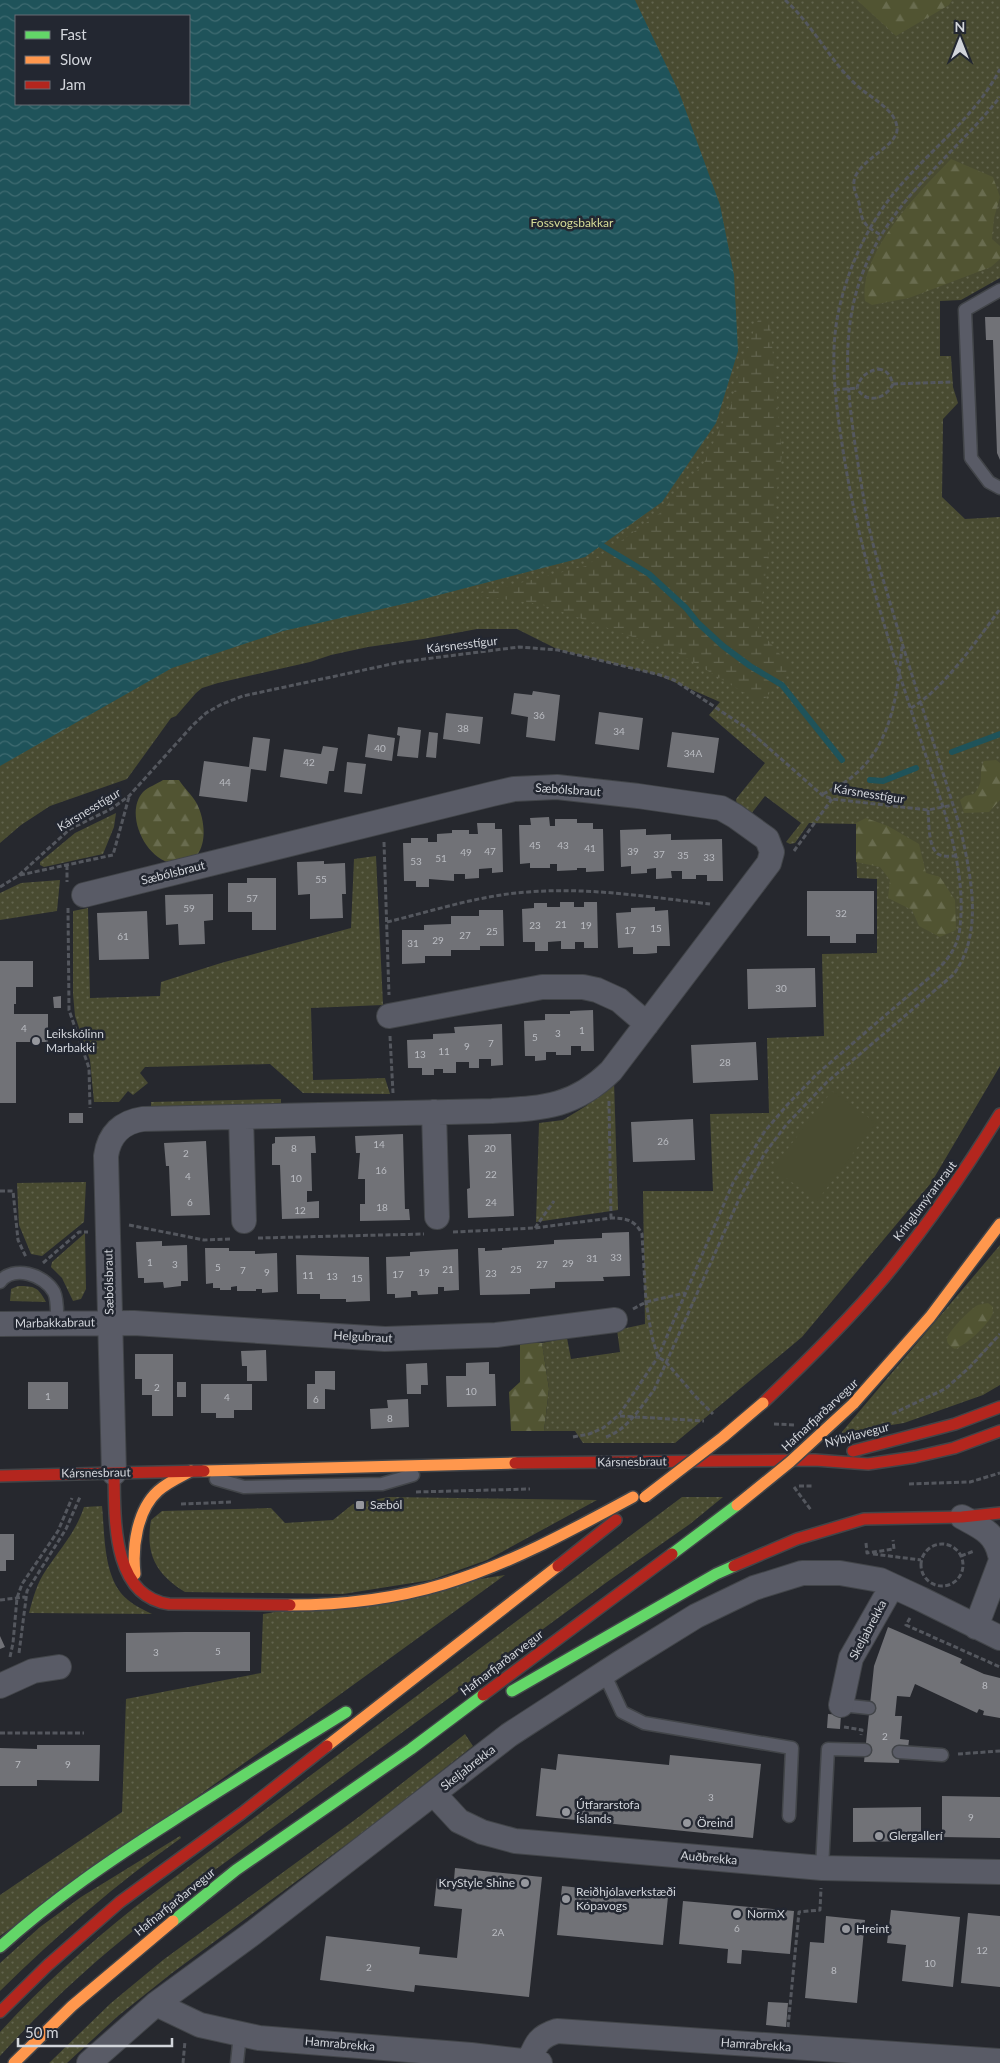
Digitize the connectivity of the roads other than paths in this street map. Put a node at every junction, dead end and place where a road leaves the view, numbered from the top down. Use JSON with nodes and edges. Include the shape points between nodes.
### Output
{"nodes":[{"id":1,"x":1000,"y":290,"type":"edge"},
{"id":2,"x":1000,"y":488,"type":"edge"},
{"id":3,"x":73,"y":895,"type":"road end"},
{"id":4,"x":389,"y":1016,"type":"road end"},
{"id":5,"x":647,"y":1024,"type":"junction"},
{"id":6,"x":434,"y":1112,"type":"junction"},
{"id":7,"x":1000,"y":1114,"type":"edge"},
{"id":8,"x":241,"y":1117,"type":"junction"},
{"id":9,"x":1000,"y":1224,"type":"edge"},
{"id":10,"x":438,"y":1228,"type":"road end"},
{"id":11,"x":245,"y":1233,"type":"road end"},
{"id":12,"x":0,"y":1282,"type":"edge"},
{"id":13,"x":615,"y":1320,"type":"road end"},
{"id":14,"x":58,"y":1323,"type":"junction"},
{"id":15,"x":110,"y":1323,"type":"junction"},
{"id":16,"x":0,"y":1324,"type":"edge"},
{"id":17,"x":1000,"y":1407,"type":"edge"},
{"id":18,"x":1000,"y":1431,"type":"edge"},
{"id":19,"x":815,"y":1460,"type":"junction"},
{"id":20,"x":449,"y":1464,"type":"junction"},
{"id":21,"x":192,"y":1471,"type":"junction"},
{"id":22,"x":114,"y":1473,"type":"junction"},
{"id":23,"x":674,"y":1475,"type":"junction"},
{"id":24,"x":0,"y":1476,"type":"edge"},
{"id":25,"x":1000,"y":1513,"type":"edge"},
{"id":26,"x":962,"y":1517,"type":"junction"},
{"id":27,"x":1000,"y":1555,"type":"edge"},
{"id":28,"x":1000,"y":1563,"type":"edge"},
{"id":29,"x":892,"y":1586,"type":"junction"},
{"id":30,"x":138,"y":1590,"type":"junction"},
{"id":31,"x":976,"y":1627,"type":"junction"},
{"id":32,"x":1000,"y":1638,"type":"edge"},
{"id":33,"x":460,"y":1642,"type":"junction"},
{"id":34,"x":59,"y":1667,"type":"dead end"},
{"id":35,"x":604,"y":1673,"type":"junction"},
{"id":36,"x":5,"y":1677,"type":"edge"},
{"id":37,"x":376,"y":1693,"type":"dead end"},
{"id":38,"x":360,"y":1704,"type":"dead end"},
{"id":39,"x":869,"y":1708,"type":"dead end"},
{"id":40,"x":842,"y":1717,"type":"joint"},
{"id":41,"x":411,"y":1749,"type":"junction"},
{"id":42,"x":865,"y":1750,"type":"dead end"},
{"id":43,"x":899,"y":1752,"type":"dead end"},
{"id":44,"x":942,"y":1754,"type":"road end"},
{"id":45,"x":434,"y":1794,"type":"junction"},
{"id":46,"x":789,"y":1816,"type":"dead end"},
{"id":47,"x":822,"y":1868,"type":"junction"},
{"id":48,"x":1000,"y":1872,"type":"edge"},
{"id":49,"x":181,"y":1914,"type":"junction"},
{"id":50,"x":0,"y":1947,"type":"edge"},
{"id":51,"x":156,"y":2004,"type":"junction"},
{"id":52,"x":0,"y":2012,"type":"edge"},
{"id":53,"x":65,"y":2030,"type":"dead end"},
{"id":54,"x":240,"y":2034,"type":"junction"},
{"id":55,"x":1000,"y":2061,"type":"edge"},
{"id":56,"x":534,"y":2062,"type":"edge"},
{"id":57,"x":14,"y":2063,"type":"edge"},
{"id":58,"x":89,"y":2063,"type":"edge"},
{"id":59,"x":237,"y":2063,"type":"edge"}],
"edges":[{"from":1,"to":2,"type":"lane","via":[[965,310],[971,458],[989,482]]},
{"from":3,"to":5,"type":"street","name":"Sæbólsbraut","via":[[492,794],[538,787],[638,796],[720,808],[767,839],[772,852],[769,863]]},
{"from":4,"to":5,"type":"street","via":[[542,987],[583,987],[619,1000]]},
{"from":5,"to":6,"type":"street","name":"Sæbólsbraut","via":[[611,1071],[576,1097],[547,1107]]},
{"from":6,"to":8,"type":"street","name":"Sæbólsbraut"},
{"from":6,"to":10,"type":"street"},
{"from":7,"to":23,"type":"main road","name":"Kringlumýrarbraut","bridge":true,"via":[[936,1212],[866,1299],[763,1403]]},
{"from":8,"to":11,"type":"street"},
{"from":8,"to":15,"type":"street","name":"Sæbólsbraut","via":[[135,1120],[121,1127],[110,1140],[106,1156]]},
{"from":9,"to":41,"type":"main road","name":"Hafnarfjarðarvegur","bridge":true,"via":[[928,1321],[853,1404],[790,1462]]},
{"from":12,"to":14,"type":"lane","via":[[15,1272],[43,1280],[54,1292]]},
{"from":13,"to":15,"type":"street","name":"Helgubraut","via":[[496,1335],[385,1339]]},
{"from":14,"to":15,"type":"street","name":"Marbakkabraut"},
{"from":14,"to":16,"type":"street","name":"Marbakkabraut"},
{"from":15,"to":22,"type":"street","name":"Sæbólsbraut"},
{"from":17,"to":19,"type":"main road","name":"Nýbýlavegur","via":[[955,1424]]},
{"from":18,"to":19,"type":"main road","name":"Nýbýlavegur","via":[[954,1448],[915,1457],[868,1464]]},
{"from":19,"to":20,"type":"main road","name":"Kársnesbraut"},
{"from":20,"to":21,"type":"main road","name":"Kársnesbraut"},
{"from":20,"to":21,"type":"lane","name":"Kársnesbraut","via":[[382,1484],[244,1488]]},
{"from":21,"to":22,"type":"main road","name":"Kársnesbraut"},
{"from":21,"to":30,"type":"main road","via":[[166,1485],[148,1504],[135,1546],[134,1570]]},
{"from":22,"to":24,"type":"main road","name":"Kársnesbraut"},
{"from":22,"to":30,"type":"main road","via":[[120,1554]]},
{"from":23,"to":30,"type":"main road","bridge":true,"via":[[530,1551],[416,1592],[314,1604],[177,1605],[159,1603]]},
{"from":23,"to":33,"type":"main road","bridge":true},
{"from":25,"to":26,"type":"main road"},
{"from":26,"to":27,"type":"street","via":[[995,1538]]},
{"from":26,"to":41,"type":"main road","via":[[864,1519],[797,1539],[716,1574]]},
{"from":28,"to":31,"type":"street"},
{"from":29,"to":31,"type":"street","name":"Skeljabrekka"},
{"from":29,"to":35,"type":"street","name":"Skeljabrekka","via":[[880,1580],[840,1573],[802,1573],[754,1588],[696,1616]]},
{"from":29,"to":40,"type":"street","name":"Skeljabrekka","via":[[851,1658]]},
{"from":31,"to":32,"type":"street","name":"Skeljabrekka"},
{"from":33,"to":37,"type":"main road"},
{"from":33,"to":52,"type":"main road","via":[[242,1813],[120,1902]]},
{"from":34,"to":36,"type":"street"},
{"from":35,"to":45,"type":"street","name":"Skeljabrekka","via":[[509,1735]]},
{"from":35,"to":46,"type":"lane","via":[[622,1712],[644,1723],[792,1748]]},
{"from":38,"to":50,"type":"main road","via":[[82,1879]]},
{"from":39,"to":40,"type":"lane"},
{"from":41,"to":49,"type":"main road","name":"Hafnarfjarðarvegur","via":[[236,1870]]},
{"from":42,"to":47,"type":"lane","via":[[828,1749]]},
{"from":43,"to":44,"type":"lane"},
{"from":45,"to":47,"type":"street","name":"Auðbrekka","via":[[463,1823],[515,1841]]},
{"from":45,"to":51,"type":"street","name":"Skeljabrekka"},
{"from":47,"to":48,"type":"street","name":"Auðbrekka"},
{"from":49,"to":53,"type":"main road"},
{"from":49,"to":57,"type":"main road","name":"Hafnarfjarðarvegur","via":[[79,2000]]},
{"from":51,"to":54,"type":"street","name":"Hamrabrekka","via":[[200,2025]]},
{"from":51,"to":58,"type":"street","name":"Skeljabrekka"},
{"from":54,"to":56,"type":"street","name":"Hamrabrekka"},
{"from":54,"to":59,"type":"lane"},
{"from":55,"to":56,"type":"street","name":"Hamrabrekka","via":[[557,2031],[545,2035],[536,2044]]}]}
